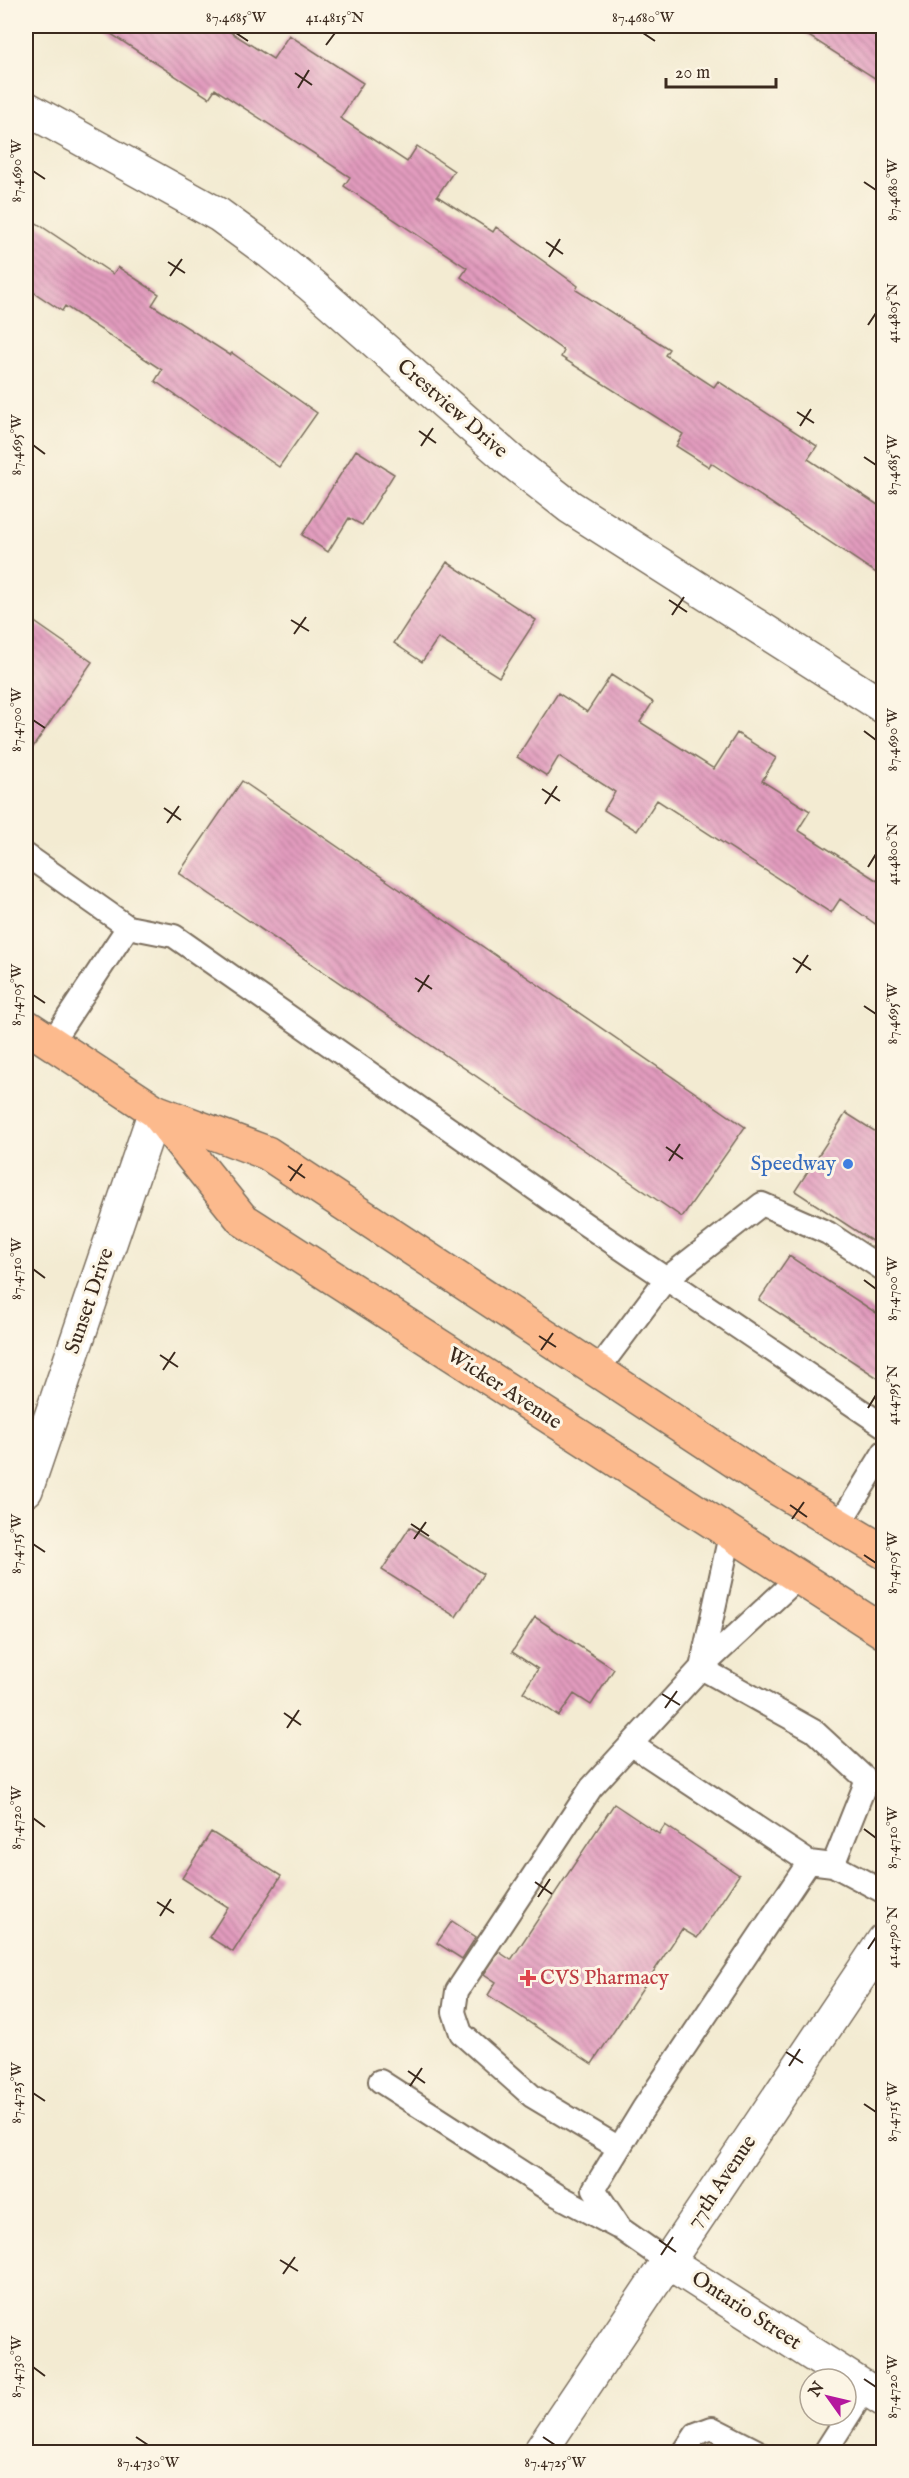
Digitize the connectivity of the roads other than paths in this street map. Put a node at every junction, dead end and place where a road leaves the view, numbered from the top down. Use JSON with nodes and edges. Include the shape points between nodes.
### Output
{"nodes":[{"id":1,"x":26,"y":108,"type":"edge"},
{"id":2,"x":884,"y":707,"type":"edge"},
{"id":3,"x":26,"y":855,"type":"edge"},
{"id":4,"x":128,"y":927,"type":"junction"},
{"id":5,"x":32,"y":1031,"type":"edge"},
{"id":6,"x":155,"y":1111,"type":"junction"},
{"id":7,"x":884,"y":1270,"type":"edge"},
{"id":8,"x":666,"y":1279,"type":"junction"},
{"id":9,"x":597,"y":1371,"type":"junction"},
{"id":10,"x":884,"y":1425,"type":"edge"},
{"id":11,"x":884,"y":1452,"type":"edge"},
{"id":12,"x":26,"y":1490,"type":"edge"},
{"id":13,"x":839,"y":1525,"type":"junction"},
{"id":14,"x":730,"y":1535,"type":"junction"},
{"id":15,"x":884,"y":1552,"type":"edge"},
{"id":16,"x":798,"y":1577,"type":"junction"},
{"id":17,"x":884,"y":1632,"type":"edge"},
{"id":18,"x":701,"y":1668,"type":"junction"},
{"id":19,"x":632,"y":1745,"type":"junction"},
{"id":20,"x":810,"y":1862,"type":"junction"},
{"id":21,"x":833,"y":1865,"type":"junction"},
{"id":22,"x":884,"y":1892,"type":"edge"},
{"id":23,"x":884,"y":1940,"type":"edge"},
{"id":24,"x":380,"y":2081,"type":"dead end"},
{"id":25,"x":619,"y":2148,"type":"junction"},
{"id":26,"x":621,"y":2229,"type":"junction"},
{"id":27,"x":668,"y":2262,"type":"junction"},
{"id":28,"x":875,"y":2394,"type":"edge"},
{"id":29,"x":540,"y":2452,"type":"edge"},
{"id":30,"x":684,"y":2452,"type":"edge"},
{"id":31,"x":759,"y":2452,"type":"edge"},
{"id":32,"x":825,"y":2452,"type":"edge"}],
"edges":[{"from":1,"to":2,"type":"street","name":"Crestview Drive","via":[[228,222],[311,285],[510,460],[570,507]]},
{"from":3,"to":4,"type":"lane"},
{"from":4,"to":5,"type":"lane"},
{"from":4,"to":8,"type":"lane","via":[[174,936]]},
{"from":5,"to":6,"type":"highway","name":"Wicker Avenue"},
{"from":6,"to":9,"type":"highway","name":"Wicker Avenue","via":[[267,1153]]},
{"from":6,"to":12,"type":"street","name":"Sunset Drive"},
{"from":6,"to":14,"type":"highway","name":"Wicker Avenue","via":[[242,1219]]},
{"from":7,"to":8,"type":"lane","via":[[828,1233],[762,1204]]},
{"from":8,"to":9,"type":"lane"},
{"from":8,"to":10,"type":"lane"},
{"from":9,"to":13,"type":"highway","name":"Wicker Avenue","via":[[765,1482]]},
{"from":11,"to":13,"type":"lane"},
{"from":13,"to":15,"type":"highway","name":"Wicker Avenue"},
{"from":14,"to":16,"type":"highway","name":"Wicker Avenue"},
{"from":14,"to":18,"type":"lane"},
{"from":16,"to":17,"type":"highway","name":"Wicker Avenue"},
{"from":16,"to":18,"type":"lane"},
{"from":18,"to":19,"type":"lane"},
{"from":18,"to":21,"type":"lane","via":[[814,1731],[867,1780]]},
{"from":19,"to":20,"type":"lane"},
{"from":19,"to":25,"type":"lane","via":[[591,1788],[457,1991],[454,2012],[461,2033],[532,2096]]},
{"from":20,"to":21,"type":"lane"},
{"from":20,"to":25,"type":"lane"},
{"from":21,"to":22,"type":"lane"},
{"from":23,"to":27,"type":"street","name":"77th Avenue"},
{"from":24,"to":26,"type":"lane","via":[[558,2195]]},
{"from":25,"to":26,"type":"lane","via":[[594,2189]]},
{"from":26,"to":27,"type":"lane"},
{"from":27,"to":28,"type":"street","name":"Ontario Street"},
{"from":27,"to":29,"type":"street","name":"77th Avenue"},
{"from":28,"to":32,"type":"lane"},
{"from":30,"to":31,"type":"lane","via":[[696,2434],[712,2428]]}]}
